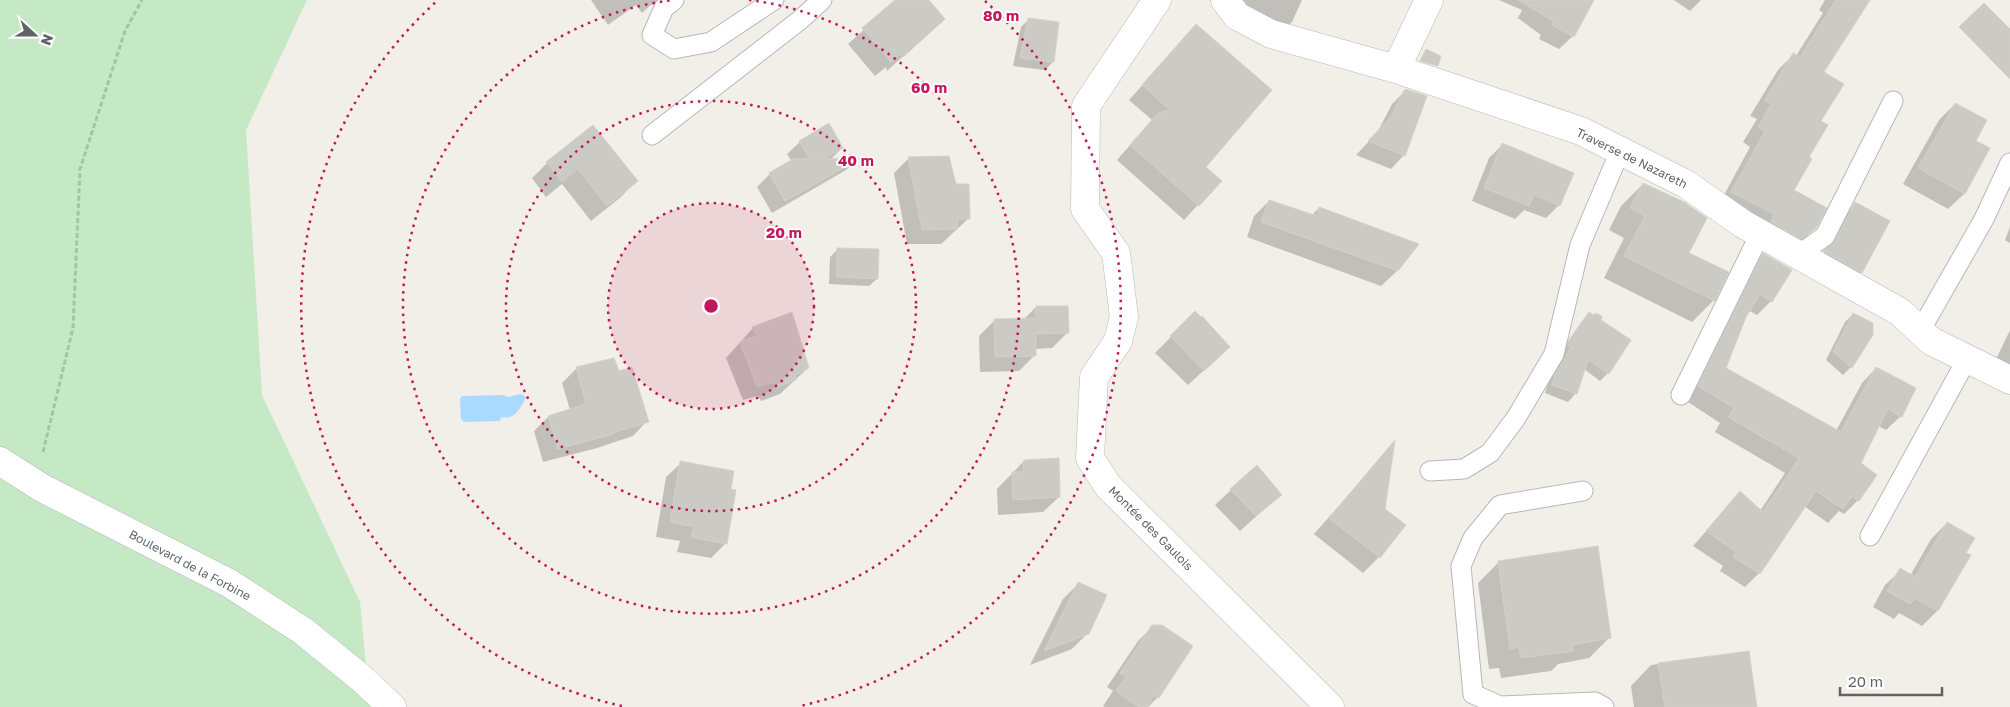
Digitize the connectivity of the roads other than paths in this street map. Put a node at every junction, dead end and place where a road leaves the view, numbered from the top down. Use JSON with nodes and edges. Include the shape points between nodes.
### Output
{"nodes":[{"id":1,"x":674,"y":0,"type":"edge"},
{"id":2,"x":774,"y":0,"type":"edge"},
{"id":3,"x":822,"y":0,"type":"edge"},
{"id":4,"x":1157,"y":0,"type":"edge"},
{"id":5,"x":1225,"y":0,"type":"edge"},
{"id":6,"x":1429,"y":0,"type":"edge"},
{"id":7,"x":1396,"y":69,"type":"junction"},
{"id":8,"x":1893,"y":101,"type":"dead end"},
{"id":9,"x":652,"y":135,"type":"dead end"},
{"id":10,"x":1620,"y":151,"type":"junction"},
{"id":11,"x":2010,"y":163,"type":"edge"},
{"id":12,"x":1760,"y":234,"type":"junction"},
{"id":13,"x":1798,"y":255,"type":"junction"},
{"id":14,"x":1920,"y":331,"type":"junction"},
{"id":15,"x":1967,"y":359,"type":"junction"},
{"id":16,"x":2010,"y":380,"type":"edge"},
{"id":17,"x":1681,"y":395,"type":"dead end"},
{"id":18,"x":0,"y":461,"type":"edge"},
{"id":19,"x":1430,"y":472,"type":"dead end"},
{"id":20,"x":1583,"y":491,"type":"dead end"},
{"id":21,"x":1870,"y":536,"type":"dead end"},
{"id":22,"x":392,"y":707,"type":"edge"},
{"id":23,"x":1330,"y":707,"type":"edge"},
{"id":24,"x":1604,"y":707,"type":"edge"}],
"edges":[{"from":1,"to":2,"type":"lane","via":[[664,8],[652,35],[674,50],[711,42]]},
{"from":3,"to":9,"type":"lane"},
{"from":4,"to":23,"type":"street","name":"Montée des Gaulois","via":[[1086,106],[1085,209],[1116,253],[1124,317],[1118,341],[1094,377],[1090,458],[1108,486]]},
{"from":5,"to":7,"type":"street","name":"Traverse de Nazareth","via":[[1237,16],[1271,34]]},
{"from":6,"to":7,"type":"street"},
{"from":7,"to":10,"type":"street","name":"Traverse de Nazareth","via":[[1581,131]]},
{"from":8,"to":13,"type":"lane","via":[[1825,236]]},
{"from":10,"to":12,"type":"street","name":"Traverse de Nazareth","via":[[1686,184]]},
{"from":10,"to":19,"type":"lane","via":[[1580,245],[1554,354],[1490,454],[1464,470]]},
{"from":11,"to":14,"type":"lane","via":[[1984,219]]},
{"from":12,"to":13,"type":"street","name":"Traverse de Nazareth"},
{"from":12,"to":17,"type":"lane"},
{"from":13,"to":14,"type":"street","name":"Traverse de Nazareth","via":[[1900,312]]},
{"from":14,"to":15,"type":"street","name":"Traverse de Nazareth","via":[[1931,341]]},
{"from":15,"to":16,"type":"street","name":"Traverse de Nazareth"},
{"from":15,"to":21,"type":"lane"},
{"from":18,"to":22,"type":"street","name":"Boulevard de la Forbine","via":[[35,484],[228,583],[303,631]]},
{"from":20,"to":24,"type":"lane","via":[[1500,505],[1473,538],[1461,566],[1473,694],[1500,706],[1595,702]]}]}
